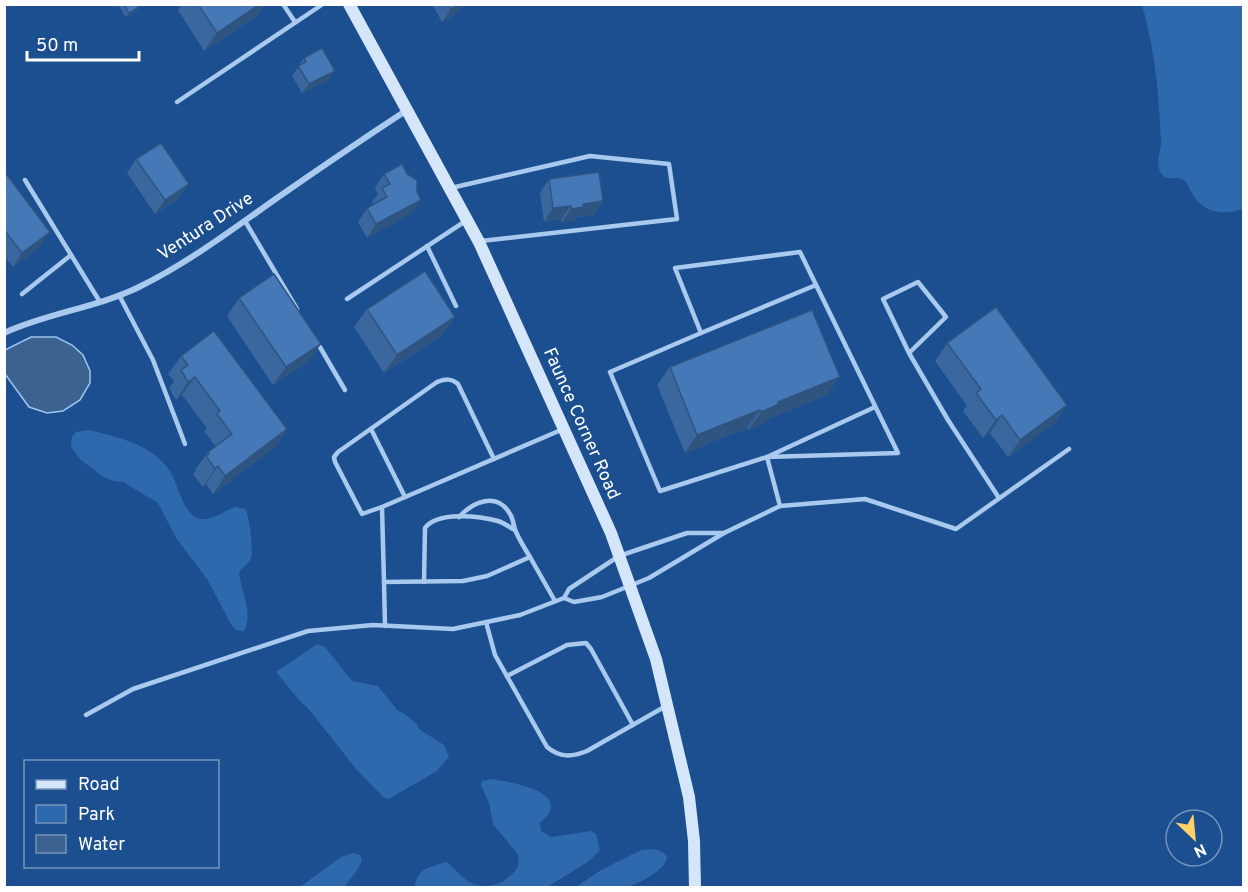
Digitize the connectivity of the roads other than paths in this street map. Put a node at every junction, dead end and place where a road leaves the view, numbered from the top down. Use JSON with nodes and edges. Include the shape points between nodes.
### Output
{"nodes":[{"id":1,"x":284,"y":4,"type":"edge"},
{"id":2,"x":323,"y":4,"type":"edge"},
{"id":3,"x":349,"y":4,"type":"edge"},
{"id":4,"x":296,"y":22,"type":"junction"},
{"id":5,"x":177,"y":102,"type":"dead end"},
{"id":6,"x":406,"y":110,"type":"junction"},
{"id":7,"x":25,"y":180,"type":"dead end"},
{"id":8,"x":451,"y":189,"type":"junction"},
{"id":9,"x":467,"y":220,"type":"junction"},
{"id":10,"x":245,"y":221,"type":"junction"},
{"id":11,"x":479,"y":242,"type":"junction"},
{"id":12,"x":427,"y":246,"type":"junction"},
{"id":13,"x":71,"y":255,"type":"junction"},
{"id":14,"x":816,"y":285,"type":"junction"},
{"id":15,"x":22,"y":294,"type":"dead end"},
{"id":16,"x":119,"y":295,"type":"junction"},
{"id":17,"x":347,"y":299,"type":"dead end"},
{"id":18,"x":100,"y":302,"type":"junction"},
{"id":19,"x":456,"y":306,"type":"dead end"},
{"id":20,"x":298,"y":310,"type":"edge"},
{"id":21,"x":4,"y":333,"type":"edge"},
{"id":22,"x":701,"y":333,"type":"junction"},
{"id":23,"x":316,"y":340,"type":"edge"},
{"id":24,"x":909,"y":354,"type":"junction"},
{"id":25,"x":345,"y":390,"type":"dead end"},
{"id":26,"x":875,"y":406,"type":"junction"},
{"id":27,"x":565,"y":428,"type":"junction"},
{"id":28,"x":371,"y":429,"type":"junction"},
{"id":29,"x":184,"y":444,"type":"dead end"},
{"id":30,"x":1068,"y":449,"type":"dead end"},
{"id":31,"x":767,"y":457,"type":"junction"},
{"id":32,"x":494,"y":459,"type":"junction"},
{"id":33,"x":405,"y":497,"type":"junction"},
{"id":34,"x":999,"y":498,"type":"junction"},
{"id":35,"x":780,"y":506,"type":"junction"},
{"id":36,"x":382,"y":507,"type":"junction"},
{"id":37,"x":459,"y":517,"type":"junction"},
{"id":38,"x":515,"y":530,"type":"junction"},
{"id":39,"x":724,"y":533,"type":"junction"},
{"id":40,"x":619,"y":556,"type":"junction"},
{"id":41,"x":530,"y":557,"type":"junction"},
{"id":42,"x":384,"y":582,"type":"junction"},
{"id":43,"x":424,"y":582,"type":"junction"},
{"id":44,"x":630,"y":585,"type":"junction"},
{"id":45,"x":564,"y":598,"type":"junction"},
{"id":46,"x":555,"y":601,"type":"junction"},
{"id":47,"x":486,"y":622,"type":"junction"},
{"id":48,"x":386,"y":626,"type":"junction"},
{"id":49,"x":507,"y":676,"type":"junction"},
{"id":50,"x":666,"y":706,"type":"junction"},
{"id":51,"x":86,"y":715,"type":"dead end"},
{"id":52,"x":633,"y":725,"type":"junction"},
{"id":53,"x":695,"y":888,"type":"edge"}],
"edges":[{"from":1,"to":4,"type":"lane"},
{"from":2,"to":4,"type":"lane"},
{"from":3,"to":6,"type":"main road","name":"Faunce Corner Road"},
{"from":4,"to":5,"type":"lane"},
{"from":6,"to":8,"type":"main road","name":"Faunce Corner Road"},
{"from":6,"to":10,"type":"street","name":"Ventura Drive"},
{"from":7,"to":13,"type":"lane"},
{"from":8,"to":9,"type":"main road","name":"Faunce Corner Road"},
{"from":8,"to":11,"type":"lane","via":[[590,156],[669,164],[677,219]]},
{"from":9,"to":11,"type":"main road","name":"Faunce Corner Road"},
{"from":9,"to":12,"type":"lane"},
{"from":10,"to":16,"type":"street","name":"Ventura Drive","via":[[164,273]]},
{"from":10,"to":20,"type":"lane"},
{"from":11,"to":27,"type":"main road","name":"Faunce Corner Road"},
{"from":12,"to":17,"type":"lane"},
{"from":12,"to":19,"type":"lane"},
{"from":13,"to":15,"type":"lane"},
{"from":13,"to":18,"type":"lane"},
{"from":14,"to":22,"type":"lane"},
{"from":14,"to":22,"type":"lane","via":[[800,252],[675,268]]},
{"from":14,"to":26,"type":"lane"},
{"from":16,"to":18,"type":"street","name":"Ventura Drive"},
{"from":16,"to":29,"type":"lane","via":[[153,360]]},
{"from":18,"to":21,"type":"street","name":"Ventura Drive"},
{"from":22,"to":31,"type":"lane","via":[[610,372],[660,491]]},
{"from":23,"to":25,"type":"lane"},
{"from":24,"to":24,"type":"lane","via":[[883,299],[918,282],[946,317]]},
{"from":24,"to":34,"type":"lane"},
{"from":26,"to":31,"type":"lane"},
{"from":26,"to":31,"type":"lane","via":[[898,453]]},
{"from":27,"to":32,"type":"lane"},
{"from":27,"to":40,"type":"main road","name":"Faunce Corner Road"},
{"from":28,"to":32,"type":"lane","via":[[438,382],[453,380]]},
{"from":28,"to":33,"type":"lane"},
{"from":28,"to":36,"type":"lane","via":[[334,457],[362,514]]},
{"from":30,"to":34,"type":"lane"},
{"from":31,"to":35,"type":"lane"},
{"from":32,"to":33,"type":"lane"},
{"from":33,"to":36,"type":"lane"},
{"from":34,"to":35,"type":"lane","via":[[956,529],[865,499]]},
{"from":35,"to":39,"type":"lane"},
{"from":36,"to":42,"type":"lane"},
{"from":37,"to":38,"type":"lane","via":[[500,521]]},
{"from":37,"to":38,"type":"lane","via":[[471,506],[492,500],[502,503],[510,512]]},
{"from":37,"to":43,"type":"lane","via":[[433,520],[425,528]]},
{"from":38,"to":41,"type":"lane"},
{"from":39,"to":40,"type":"lane","via":[[687,533]]},
{"from":39,"to":44,"type":"lane","via":[[649,578]]},
{"from":40,"to":44,"type":"main road","name":"Faunce Corner Road"},
{"from":40,"to":45,"type":"lane","via":[[569,589]]},
{"from":41,"to":43,"type":"lane","via":[[487,576]]},
{"from":41,"to":46,"type":"lane"},
{"from":42,"to":43,"type":"lane"},
{"from":42,"to":48,"type":"lane"},
{"from":44,"to":45,"type":"lane","via":[[593,599],[574,602]]},
{"from":44,"to":50,"type":"main road","name":"Faunce Corner Road","via":[[656,659]]},
{"from":45,"to":46,"type":"lane"},
{"from":46,"to":47,"type":"lane","via":[[520,615]]},
{"from":47,"to":48,"type":"lane","via":[[453,630]]},
{"from":47,"to":49,"type":"lane","via":[[495,655]]},
{"from":48,"to":51,"type":"lane","via":[[308,631],[133,689]]},
{"from":49,"to":52,"type":"lane","via":[[547,747],[559,754],[574,757]]},
{"from":49,"to":52,"type":"lane","via":[[567,645],[586,643]]},
{"from":50,"to":52,"type":"lane"},
{"from":50,"to":53,"type":"main road","name":"Faunce Corner Road","via":[[689,797]]}]}
